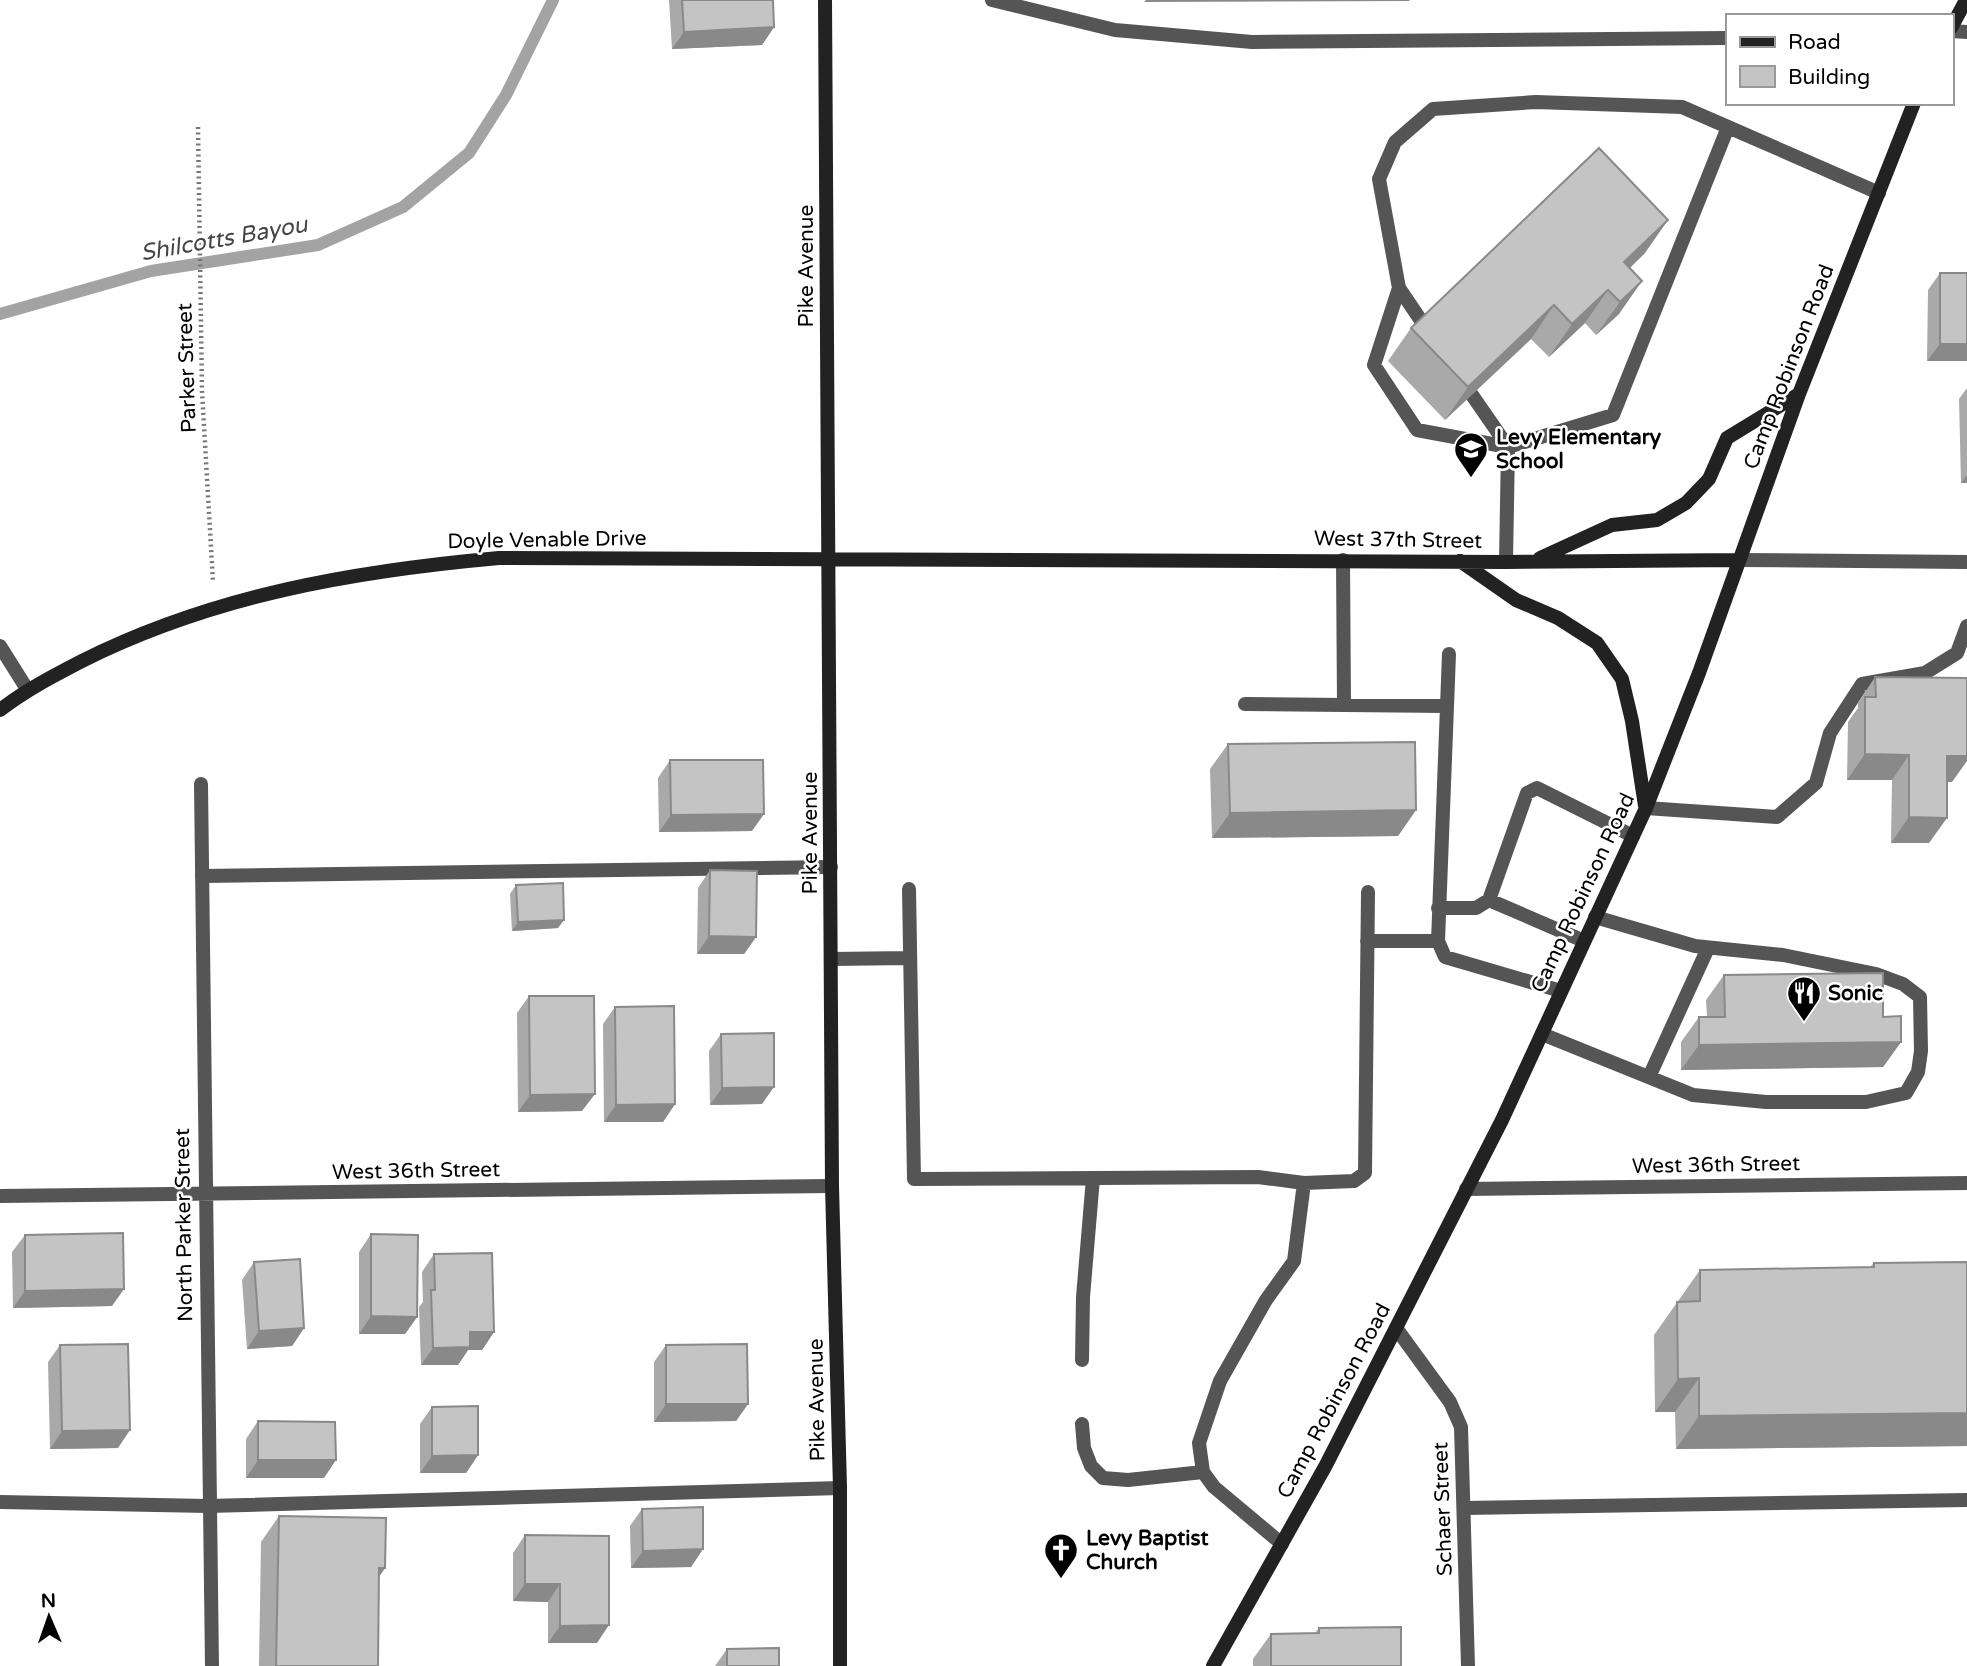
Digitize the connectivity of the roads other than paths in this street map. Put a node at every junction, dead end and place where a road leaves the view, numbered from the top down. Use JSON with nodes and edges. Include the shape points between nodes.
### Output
{"nodes":[{"id":1,"x":825,"y":0,"type":"edge"},
{"id":2,"x":992,"y":0,"type":"edge"},
{"id":3,"x":1966,"y":0,"type":"edge"},
{"id":4,"x":1045,"y":6,"type":"edge"},
{"id":5,"x":1953,"y":26,"type":"edge"},
{"id":6,"x":1726,"y":38,"type":"edge"},
{"id":7,"x":1913,"y":105,"type":"edge"},
{"id":8,"x":1728,"y":127,"type":"junction"},
{"id":9,"x":1879,"y":193,"type":"junction"},
{"id":10,"x":1399,"y":288,"type":"junction"},
{"id":11,"x":1424,"y":325,"type":"edge"},
{"id":12,"x":1799,"y":394,"type":"junction"},
{"id":13,"x":1472,"y":395,"type":"edge"},
{"id":14,"x":1508,"y":447,"type":"junction"},
{"id":15,"x":829,"y":558,"type":"junction"},
{"id":16,"x":1343,"y":560,"type":"junction"},
{"id":17,"x":1739,"y":560,"type":"junction"},
{"id":18,"x":1459,"y":561,"type":"junction"},
{"id":19,"x":1533,"y":561,"type":"junction"},
{"id":20,"x":1506,"y":562,"type":"junction"},
{"id":21,"x":1967,"y":562,"type":"edge"},
{"id":22,"x":1967,"y":626,"type":"edge"},
{"id":23,"x":0,"y":646,"type":"edge"},
{"id":24,"x":1449,"y":654,"type":"dead end"},
{"id":25,"x":27,"y":689,"type":"junction"},
{"id":26,"x":1245,"y":704,"type":"dead end"},
{"id":27,"x":1344,"y":705,"type":"junction"},
{"id":28,"x":1446,"y":706,"type":"junction"},
{"id":29,"x":0,"y":710,"type":"edge"},
{"id":30,"x":201,"y":784,"type":"dead end"},
{"id":31,"x":1646,"y":808,"type":"junction"},
{"id":32,"x":1633,"y":836,"type":"junction"},
{"id":33,"x":831,"y":867,"type":"junction"},
{"id":34,"x":202,"y":876,"type":"junction"},
{"id":35,"x":909,"y":890,"type":"dead end"},
{"id":36,"x":1368,"y":892,"type":"dead end"},
{"id":37,"x":1489,"y":900,"type":"junction"},
{"id":38,"x":1438,"y":908,"type":"junction"},
{"id":39,"x":1595,"y":917,"type":"junction"},
{"id":40,"x":1367,"y":941,"type":"junction"},
{"id":41,"x":1584,"y":941,"type":"junction"},
{"id":42,"x":1438,"y":942,"type":"junction"},
{"id":43,"x":1708,"y":948,"type":"junction"},
{"id":44,"x":910,"y":958,"type":"junction"},
{"id":45,"x":831,"y":959,"type":"junction"},
{"id":46,"x":1561,"y":990,"type":"junction"},
{"id":47,"x":1542,"y":1034,"type":"junction"},
{"id":48,"x":1649,"y":1077,"type":"junction"},
{"id":49,"x":1093,"y":1178,"type":"junction"},
{"id":50,"x":1304,"y":1183,"type":"junction"},
{"id":51,"x":1967,"y":1183,"type":"edge"},
{"id":52,"x":832,"y":1186,"type":"junction"},
{"id":53,"x":1466,"y":1189,"type":"junction"},
{"id":54,"x":205,"y":1195,"type":"junction"},
{"id":55,"x":0,"y":1196,"type":"edge"},
{"id":56,"x":1396,"y":1328,"type":"junction"},
{"id":57,"x":1082,"y":1360,"type":"dead end"},
{"id":58,"x":1082,"y":1424,"type":"dead end"},
{"id":59,"x":1203,"y":1472,"type":"junction"},
{"id":60,"x":840,"y":1488,"type":"junction"},
{"id":61,"x":1967,"y":1500,"type":"edge"},
{"id":62,"x":0,"y":1502,"type":"edge"},
{"id":63,"x":208,"y":1506,"type":"junction"},
{"id":64,"x":1464,"y":1508,"type":"junction"},
{"id":65,"x":1282,"y":1544,"type":"junction"},
{"id":66,"x":212,"y":1666,"type":"edge"},
{"id":67,"x":840,"y":1666,"type":"edge"},
{"id":68,"x":1213,"y":1666,"type":"edge"},
{"id":69,"x":1468,"y":1666,"type":"edge"}],
"edges":[{"from":1,"to":15,"type":"main road","name":"Pike Avenue"},
{"from":2,"to":4,"type":"street"},
{"from":3,"to":5,"type":"main road"},
{"from":4,"to":6,"type":"street","via":[[1115,30],[1252,42]]},
{"from":7,"to":9,"type":"main road","name":"Camp Robinson Road"},
{"from":8,"to":9,"type":"street"},
{"from":8,"to":10,"type":"street","via":[[1682,107],[1535,102],[1433,109],[1395,142],[1379,179]]},
{"from":8,"to":14,"type":"street","via":[[1613,415]]},
{"from":9,"to":12,"type":"main road","name":"Camp Robinson Road"},
{"from":10,"to":11,"type":"street"},
{"from":10,"to":14,"type":"street","via":[[1374,365],[1417,430]]},
{"from":12,"to":17,"type":"main road","name":"Camp Robinson Road"},
{"from":12,"to":19,"type":"main road","via":[[1727,438],[1709,479],[1686,503],[1657,520],[1612,525]]},
{"from":13,"to":14,"type":"street"},
{"from":14,"to":20,"type":"street"},
{"from":15,"to":16,"type":"main road","name":"West 37th Street"},
{"from":15,"to":25,"type":"main road","name":"Doyle Venable Drive","via":[[499,558],[407,566],[328,579],[214,607],[120,642]]},
{"from":15,"to":33,"type":"main road","name":"Pike Avenue"},
{"from":16,"to":18,"type":"main road","name":"West 37th Street"},
{"from":16,"to":27,"type":"street"},
{"from":17,"to":19,"type":"main road","name":"West 37th Street"},
{"from":17,"to":21,"type":"street","name":"West 37th Street"},
{"from":17,"to":31,"type":"main road","name":"Camp Robinson Road"},
{"from":18,"to":20,"type":"main road","name":"West 37th Street"},
{"from":18,"to":31,"type":"main road","via":[[1516,600],[1558,618],[1597,643],[1622,679]]},
{"from":19,"to":20,"type":"main road","name":"West 37th Street"},
{"from":22,"to":31,"type":"street","via":[[1957,653],[1925,673],[1862,684],[1830,733],[1816,783],[1777,817]]},
{"from":23,"to":25,"type":"street"},
{"from":24,"to":28,"type":"street"},
{"from":25,"to":29,"type":"main road","name":"Doyle Venable Drive"},
{"from":26,"to":27,"type":"street"},
{"from":27,"to":28,"type":"street"},
{"from":28,"to":38,"type":"street"},
{"from":30,"to":34,"type":"street","name":"North Parker Street"},
{"from":31,"to":32,"type":"main road","name":"Camp Robinson Road"},
{"from":32,"to":37,"type":"street","via":[[1537,788],[1527,793]]},
{"from":32,"to":39,"type":"main road","name":"Camp Robinson Road"},
{"from":33,"to":34,"type":"street"},
{"from":33,"to":45,"type":"main road","name":"Pike Avenue"},
{"from":34,"to":54,"type":"street","name":"North Parker Street"},
{"from":35,"to":44,"type":"street"},
{"from":36,"to":40,"type":"street"},
{"from":37,"to":38,"type":"street","via":[[1476,908]]},
{"from":37,"to":41,"type":"street"},
{"from":38,"to":42,"type":"street"},
{"from":39,"to":41,"type":"main road","name":"Camp Robinson Road"},
{"from":39,"to":43,"type":"street"},
{"from":40,"to":42,"type":"street"},
{"from":40,"to":50,"type":"street","via":[[1365,1173],[1354,1181]]},
{"from":41,"to":46,"type":"main road","name":"Camp Robinson Road"},
{"from":42,"to":46,"type":"street","via":[[1445,957]]},
{"from":43,"to":48,"type":"street"},
{"from":43,"to":48,"type":"street","via":[[1783,956],[1876,974],[1903,985],[1920,997],[1918,1072],[1906,1093],[1866,1102],[1766,1102],[1693,1095]]},
{"from":44,"to":45,"type":"street"},
{"from":44,"to":49,"type":"street","via":[[914,1179]]},
{"from":45,"to":52,"type":"main road","name":"Pike Avenue"},
{"from":46,"to":47,"type":"main road","name":"Camp Robinson Road"},
{"from":47,"to":48,"type":"street"},
{"from":47,"to":53,"type":"main road","name":"Camp Robinson Road"},
{"from":49,"to":50,"type":"street","via":[[1258,1177]]},
{"from":49,"to":57,"type":"street"},
{"from":50,"to":59,"type":"street","via":[[1294,1261],[1220,1381],[1199,1443]]},
{"from":51,"to":53,"type":"street","name":"West 36th Street"},
{"from":52,"to":54,"type":"street","name":"West 36th Street"},
{"from":52,"to":60,"type":"main road","name":"Pike Avenue"},
{"from":53,"to":56,"type":"main road","name":"Camp Robinson Road"},
{"from":54,"to":55,"type":"street","name":"West 36th Street"},
{"from":54,"to":63,"type":"street","name":"North Parker Street"},
{"from":56,"to":64,"type":"street","name":"Schaer Street","via":[[1450,1402],[1461,1427]]},
{"from":56,"to":65,"type":"main road","name":"Camp Robinson Road"},
{"from":58,"to":59,"type":"street","via":[[1084,1448],[1091,1466],[1103,1478]]},
{"from":59,"to":65,"type":"street","via":[[1229,1501]]},
{"from":60,"to":63,"type":"street"},
{"from":60,"to":67,"type":"main road","name":"Pike Avenue"},
{"from":61,"to":64,"type":"street"},
{"from":62,"to":63,"type":"street"},
{"from":63,"to":66,"type":"street","name":"North Parker Street"},
{"from":64,"to":69,"type":"street","name":"Schaer Street"},
{"from":65,"to":68,"type":"main road","name":"Camp Robinson Road"}]}
